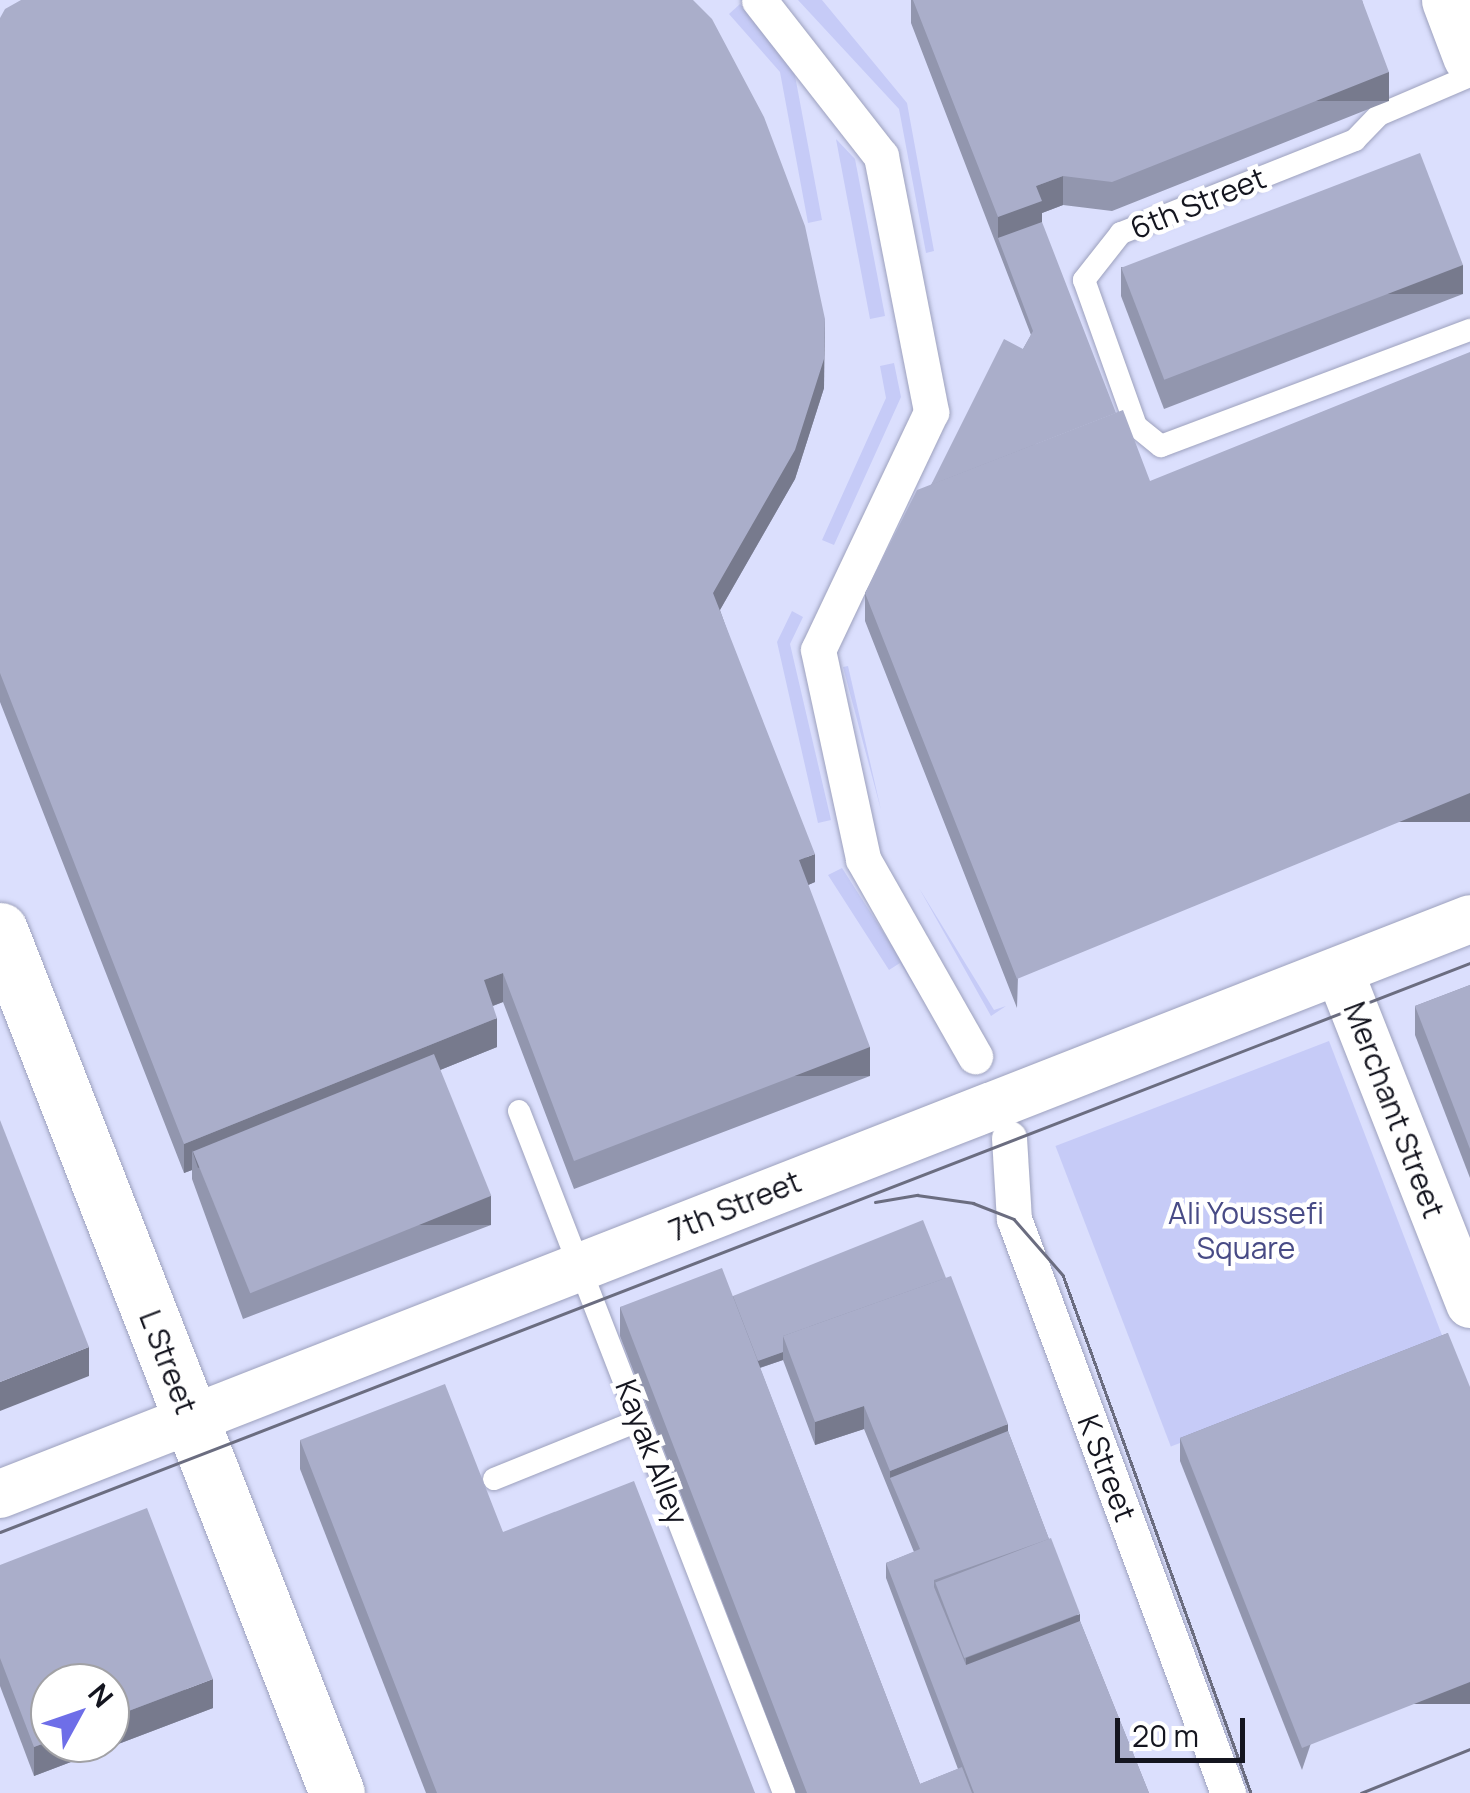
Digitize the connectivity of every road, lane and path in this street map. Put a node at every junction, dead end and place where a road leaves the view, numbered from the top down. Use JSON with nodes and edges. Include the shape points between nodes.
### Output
{"nodes":[{"id":1,"x":759,"y":0,"type":"edge"},
{"id":2,"x":1449,"y":0,"type":"edge"},
{"id":3,"x":1470,"y":56,"type":"edge"},
{"id":4,"x":1470,"y":76,"type":"edge"},
{"id":5,"x":1470,"y":330,"type":"edge"},
{"id":6,"x":1470,"y":919,"type":"edge"},
{"id":7,"x":0,"y":930,"type":"edge"},
{"id":8,"x":1339,"y":971,"type":"junction"},
{"id":9,"x":976,"y":1056,"type":"dead end"},
{"id":10,"x":519,"y":1111,"type":"dead end"},
{"id":11,"x":1009,"y":1138,"type":"dead end"},
{"id":12,"x":580,"y":1268,"type":"junction"},
{"id":13,"x":1470,"y":1304,"type":"edge"},
{"id":14,"x":190,"y":1420,"type":"junction"},
{"id":15,"x":640,"y":1420,"type":"junction"},
{"id":16,"x":494,"y":1479,"type":"dead end"},
{"id":17,"x":0,"y":1494,"type":"edge"},
{"id":18,"x":337,"y":1793,"type":"edge"},
{"id":19,"x":784,"y":1793,"type":"edge"},
{"id":20,"x":1228,"y":1793,"type":"edge"}],
"edges":[{"from":1,"to":9,"type":"street","via":[[881,156],[931,412],[818,650],[863,859]]},
{"from":2,"to":3,"type":"main road"},
{"from":4,"to":5,"type":"lane","name":"6th Street","via":[[1104,246],[1085,295],[1136,426],[1146,439],[1176,446]]},
{"from":6,"to":8,"type":"street","name":"7th Street"},
{"from":7,"to":14,"type":"main road","name":"L Street"},
{"from":8,"to":12,"type":"street","name":"7th Street"},
{"from":8,"to":13,"type":"street","name":"Merchant Street"},
{"from":10,"to":12,"type":"lane","name":"Kayak Alley"},
{"from":11,"to":20,"type":"street","name":"K Street","via":[[1014,1219]]},
{"from":12,"to":14,"type":"street","name":"7th Street"},
{"from":12,"to":15,"type":"lane","name":"Kayak Alley"},
{"from":14,"to":17,"type":"street","name":"7th Street"},
{"from":14,"to":18,"type":"main road","name":"L Street"},
{"from":15,"to":16,"type":"lane"},
{"from":15,"to":19,"type":"lane","name":"Kayak Alley"}]}
